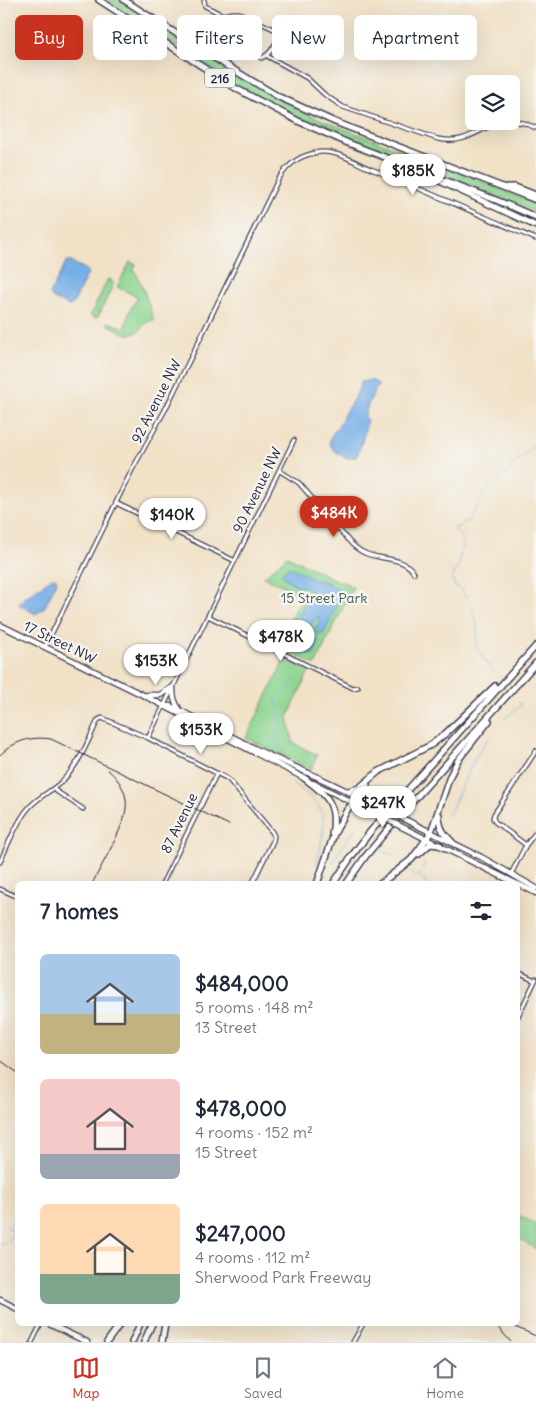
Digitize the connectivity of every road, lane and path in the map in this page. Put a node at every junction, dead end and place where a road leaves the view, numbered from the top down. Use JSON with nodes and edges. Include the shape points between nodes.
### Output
{"nodes":[{"id":1,"x":99,"y":0,"type":"edge"},
{"id":2,"x":124,"y":0,"type":"edge"},
{"id":3,"x":128,"y":0,"type":"edge"},
{"id":4,"x":204,"y":0,"type":"edge"},
{"id":5,"x":132,"y":5,"type":"junction"},
{"id":6,"x":267,"y":56,"type":"junction"},
{"id":7,"x":262,"y":58,"type":"edge"},
{"id":8,"x":520,"y":122,"type":"edge"},
{"id":9,"x":536,"y":128,"type":"edge"},
{"id":10,"x":481,"y":130,"type":"edge"},
{"id":11,"x":414,"y":167,"type":"junction"},
{"id":12,"x":501,"y":186,"type":"junction"},
{"id":13,"x":536,"y":196,"type":"edge"},
{"id":14,"x":536,"y":200,"type":"edge"},
{"id":15,"x":536,"y":217,"type":"edge"},
{"id":16,"x":536,"y":226,"type":"edge"},
{"id":17,"x":536,"y":239,"type":"edge"},
{"id":18,"x":294,"y":440,"type":"dead end"},
{"id":19,"x":280,"y":471,"type":"junction"},
{"id":20,"x":116,"y":503,"type":"junction"},
{"id":21,"x":235,"y":561,"type":"junction"},
{"id":22,"x":414,"y":573,"type":"dead end"},
{"id":23,"x":208,"y":616,"type":"junction"},
{"id":24,"x":0,"y":625,"type":"edge"},
{"id":25,"x":536,"y":646,"type":"edge"},
{"id":26,"x":45,"y":647,"type":"junction"},
{"id":27,"x":536,"y":663,"type":"edge"},
{"id":28,"x":511,"y":674,"type":"junction"},
{"id":29,"x":517,"y":684,"type":"junction"},
{"id":30,"x":173,"y":687,"type":"junction"},
{"id":31,"x":358,"y":687,"type":"dead end"},
{"id":32,"x":143,"y":695,"type":"junction"},
{"id":33,"x":164,"y":706,"type":"junction"},
{"id":34,"x":181,"y":711,"type":"junction"},
{"id":35,"x":148,"y":738,"type":"junction"},
{"id":36,"x":536,"y":751,"type":"edge"},
{"id":37,"x":386,"y":768,"type":"junction"},
{"id":38,"x":217,"y":773,"type":"junction"},
{"id":39,"x":304,"y":778,"type":"junction"},
{"id":40,"x":53,"y":788,"type":"junction"},
{"id":41,"x":348,"y":791,"type":"junction"},
{"id":42,"x":357,"y":796,"type":"junction"},
{"id":43,"x":442,"y":800,"type":"junction"},
{"id":44,"x":353,"y":802,"type":"junction"},
{"id":45,"x":83,"y":808,"type":"dead end"},
{"id":46,"x":431,"y":832,"type":"junction"},
{"id":47,"x":536,"y":832,"type":"edge"},
{"id":48,"x":426,"y":839,"type":"junction"},
{"id":49,"x":330,"y":844,"type":"junction"},
{"id":50,"x":454,"y":844,"type":"junction"},
{"id":51,"x":526,"y":844,"type":"junction"},
{"id":52,"x":440,"y":845,"type":"junction"},
{"id":53,"x":410,"y":861,"type":"junction"},
{"id":54,"x":0,"y":862,"type":"edge"},
{"id":55,"x":511,"y":874,"type":"junction"},
{"id":56,"x":163,"y":881,"type":"edge"},
{"id":57,"x":253,"y":881,"type":"edge"},
{"id":58,"x":318,"y":881,"type":"edge"},
{"id":59,"x":335,"y":881,"type":"edge"},
{"id":60,"x":348,"y":881,"type":"edge"},
{"id":61,"x":384,"y":881,"type":"edge"},
{"id":62,"x":511,"y":881,"type":"edge"},
{"id":63,"x":520,"y":885,"type":"edge"},
{"id":64,"x":536,"y":888,"type":"edge"},
{"id":65,"x":0,"y":889,"type":"edge"},
{"id":66,"x":536,"y":893,"type":"edge"},
{"id":67,"x":15,"y":896,"type":"edge"},
{"id":68,"x":520,"y":974,"type":"edge"},
{"id":69,"x":535,"y":980,"type":"edge"},
{"id":70,"x":520,"y":1012,"type":"edge"},
{"id":71,"x":0,"y":1300,"type":"edge"},
{"id":72,"x":15,"y":1308,"type":"edge"},
{"id":73,"x":40,"y":1326,"type":"edge"},
{"id":74,"x":53,"y":1326,"type":"edge"},
{"id":75,"x":56,"y":1326,"type":"edge"},
{"id":76,"x":118,"y":1326,"type":"edge"},
{"id":77,"x":139,"y":1326,"type":"edge"},
{"id":78,"x":151,"y":1326,"type":"edge"},
{"id":79,"x":165,"y":1326,"type":"edge"},
{"id":80,"x":362,"y":1326,"type":"edge"},
{"id":81,"x":60,"y":1329,"type":"junction"},
{"id":82,"x":32,"y":1342,"type":"edge"},
{"id":83,"x":87,"y":1342,"type":"edge"},
{"id":84,"x":105,"y":1342,"type":"edge"},
{"id":85,"x":132,"y":1342,"type":"edge"},
{"id":86,"x":144,"y":1342,"type":"edge"},
{"id":87,"x":162,"y":1342,"type":"edge"},
{"id":88,"x":354,"y":1342,"type":"edge"}],
"edges":[{"from":1,"to":11,"type":"highway","number":"216","via":[[277,111]]},
{"from":2,"to":5,"type":"highway","number":"216"},
{"from":3,"to":5,"type":"highway"},
{"from":4,"to":6,"type":"street","via":[[205,6],[220,14],[239,13],[278,31]]},
{"from":5,"to":12,"type":"highway","number":"216","via":[[279,97],[334,122]]},
{"from":6,"to":7,"type":"street"},
{"from":6,"to":10,"type":"street","via":[[307,78],[343,107],[438,139],[463,139]]},
{"from":8,"to":9,"type":"street"},
{"from":11,"to":15,"type":"highway","number":"216"},
{"from":11,"to":16,"type":"highway"},
{"from":12,"to":13,"type":"highway","via":[[515,187]]},
{"from":12,"to":14,"type":"highway","number":"216"},
{"from":17,"to":20,"type":"street","name":"92 Avenue NW","via":[[332,154],[322,152],[302,157],[287,167],[278,180]]},
{"from":18,"to":19,"type":"street","name":"90 Avenue NW"},
{"from":19,"to":21,"type":"street","name":"90 Avenue NW"},
{"from":19,"to":22,"type":"street","via":[[299,483],[356,549],[371,556],[395,560]]},
{"from":20,"to":21,"type":"street"},
{"from":20,"to":26,"type":"street","name":"92 Avenue NW"},
{"from":21,"to":23,"type":"street","name":"90 Avenue NW"},
{"from":23,"to":30,"type":"street","name":"90 Avenue NW"},
{"from":23,"to":31,"type":"street","via":[[353,688]]},
{"from":24,"to":26,"type":"main road","name":"17 Street NW"},
{"from":25,"to":28,"type":"highway"},
{"from":26,"to":32,"type":"main road","name":"17 Street NW"},
{"from":27,"to":29,"type":"highway"},
{"from":28,"to":37,"type":"highway","via":[[445,734],[426,748]]},
{"from":28,"to":59,"type":"highway","via":[[370,832]]},
{"from":29,"to":43,"type":"highway","via":[[458,760]]},
{"from":29,"to":60,"type":"highway","via":[[389,828]]},
{"from":30,"to":32,"type":"main road","via":[[158,696]]},
{"from":30,"to":33,"type":"street","name":"90 Avenue NW"},
{"from":30,"to":34,"type":"main road","via":[[174,702]]},
{"from":32,"to":33,"type":"main road","name":"17 Street NW"},
{"from":33,"to":34,"type":"main road","name":"17 Street NW"},
{"from":33,"to":35,"type":"street","name":"90 Avenue NW"},
{"from":33,"to":39,"type":"main road","name":"17 Street NW"},
{"from":34,"to":41,"type":"main road","name":"17 Street NW"},
{"from":35,"to":38,"type":"street"},
{"from":35,"to":40,"type":"street","via":[[102,718],[98,720],[76,764]]},
{"from":36,"to":51,"type":"street","via":[[493,818]]},
{"from":37,"to":41,"type":"highway","via":[[359,788]]},
{"from":37,"to":42,"type":"highway"},
{"from":38,"to":56,"type":"street","name":"87 Avenue"},
{"from":38,"to":57,"type":"street","via":[[228,780],[274,836]]},
{"from":39,"to":44,"type":"main road","name":"17 Street NW"},
{"from":39,"to":49,"type":"highway","via":[[323,793],[331,806],[334,823]]},
{"from":40,"to":45,"type":"street"},
{"from":40,"to":54,"type":"street","via":[[25,812]]},
{"from":41,"to":42,"type":"main road","name":"17 Street NW"},
{"from":42,"to":44,"type":"highway"},
{"from":42,"to":46,"type":"main road","name":"17 Street NW","bridge":true},
{"from":43,"to":46,"type":"highway"},
{"from":43,"to":50,"type":"highway","via":[[440,827]]},
{"from":44,"to":48,"type":"main road","bridge":true},
{"from":44,"to":49,"type":"highway"},
{"from":46,"to":48,"type":"highway"},
{"from":46,"to":50,"type":"main road","name":"17 Street NW"},
{"from":47,"to":51,"type":"street"},
{"from":48,"to":52,"type":"main road"},
{"from":48,"to":53,"type":"highway"},
{"from":49,"to":58,"type":"highway"},
{"from":50,"to":55,"type":"main road","name":"17 Street NW"},
{"from":51,"to":55,"type":"street"},
{"from":52,"to":53,"type":"highway","via":[[430,844]]},
{"from":52,"to":62,"type":"main road"},
{"from":53,"to":61,"type":"highway"},
{"from":55,"to":64,"type":"main road","name":"17 Street NW"},
{"from":63,"to":66,"type":"main road"},
{"from":65,"to":67,"type":"street"},
{"from":68,"to":69,"type":"street"},
{"from":69,"to":70,"type":"street"},
{"from":71,"to":72,"type":"main road"},
{"from":73,"to":82,"type":"street"},
{"from":74,"to":81,"type":"main road"},
{"from":75,"to":81,"type":"main road"},
{"from":76,"to":84,"type":"highway"},
{"from":77,"to":85,"type":"highway"},
{"from":78,"to":86,"type":"highway"},
{"from":79,"to":87,"type":"highway"},
{"from":80,"to":88,"type":"street"},
{"from":81,"to":83,"type":"main road"}]}
